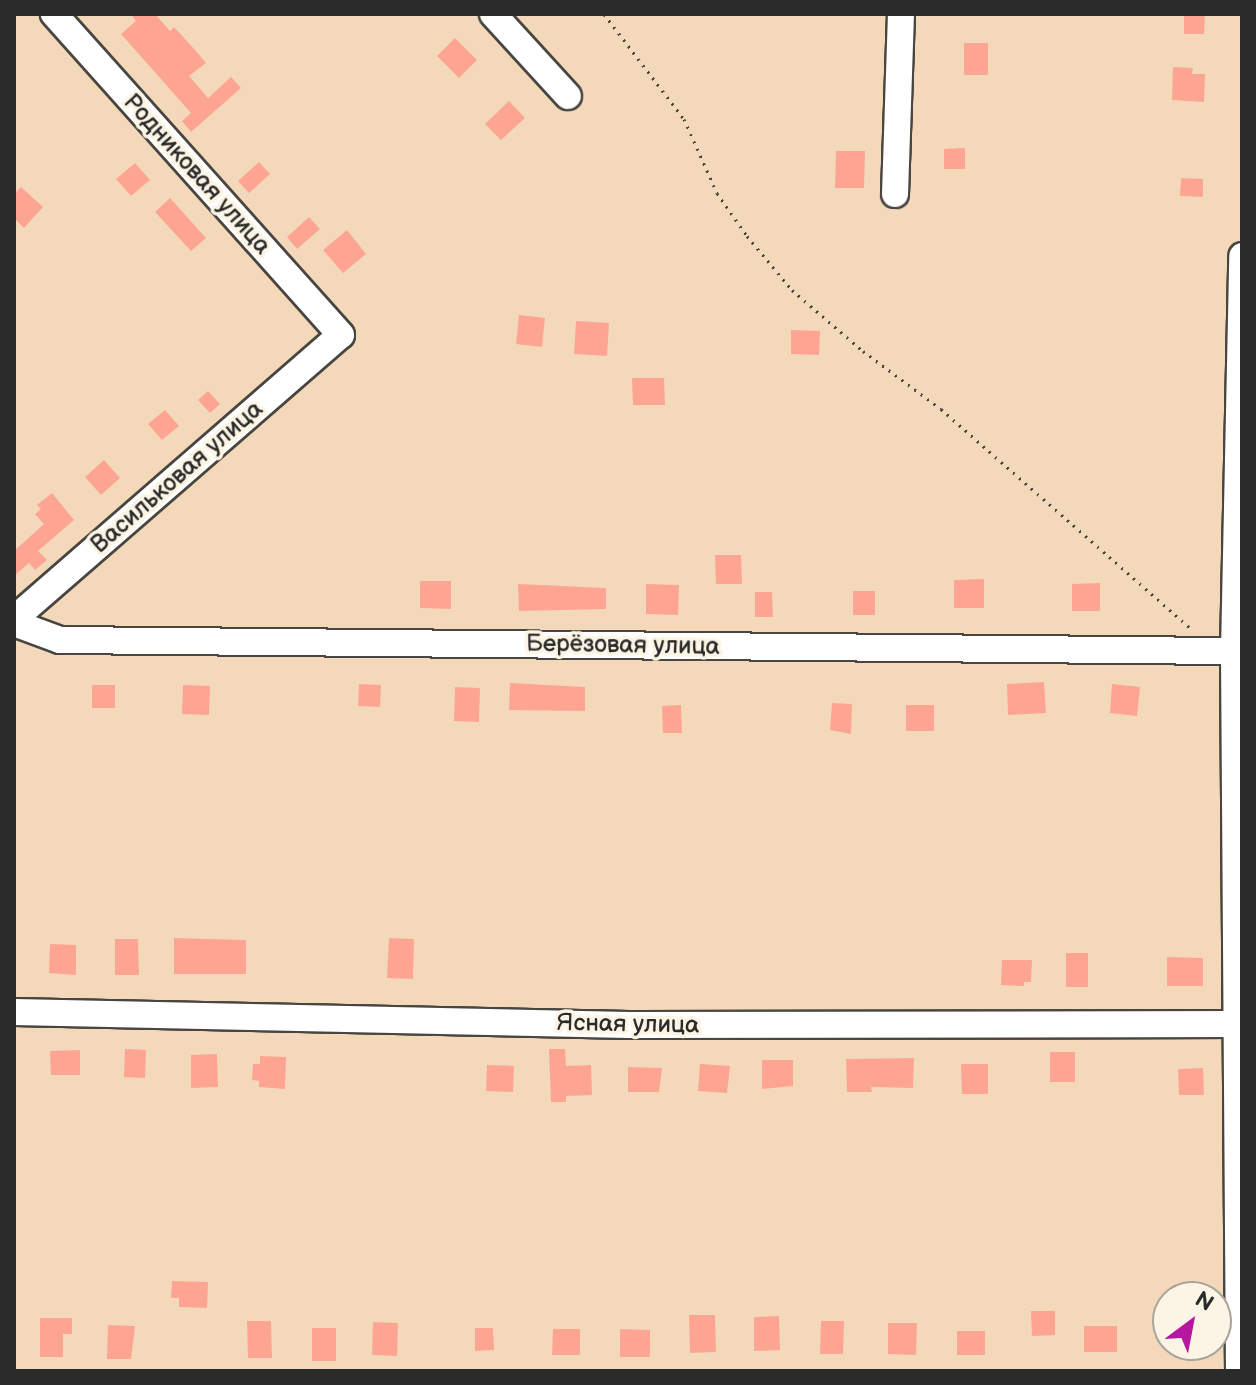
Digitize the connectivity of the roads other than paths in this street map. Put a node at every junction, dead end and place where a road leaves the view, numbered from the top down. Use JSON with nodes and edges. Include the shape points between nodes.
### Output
{"nodes":[{"id":1,"x":54,"y":14,"type":"edge"},
{"id":2,"x":493,"y":14,"type":"edge"},
{"id":3,"x":901,"y":14,"type":"edge"},
{"id":4,"x":568,"y":96,"type":"dead end"},
{"id":5,"x":895,"y":194,"type":"dead end"},
{"id":6,"x":1242,"y":256,"type":"edge"},
{"id":7,"x":341,"y":335,"type":"joint"},
{"id":8,"x":14,"y":621,"type":"edge"},
{"id":9,"x":1234,"y":651,"type":"junction"},
{"id":10,"x":14,"y":1012,"type":"edge"},
{"id":11,"x":1238,"y":1024,"type":"edge"},
{"id":12,"x":1239,"y":1371,"type":"edge"}],
"edges":[{"from":1,"to":7,"type":"street","name":"Родниковая улица"},
{"from":2,"to":4,"type":"street"},
{"from":3,"to":5,"type":"street"},
{"from":6,"to":9,"type":"street"},
{"from":7,"to":8,"type":"street","name":"Васильковая улица"},
{"from":8,"to":9,"type":"street","name":"Берёзовая улица","via":[[60,640]]},
{"from":9,"to":11,"type":"street"},
{"from":10,"to":11,"type":"street","name":"Ясная улица","via":[[629,1025]]},
{"from":11,"to":12,"type":"street"}]}
